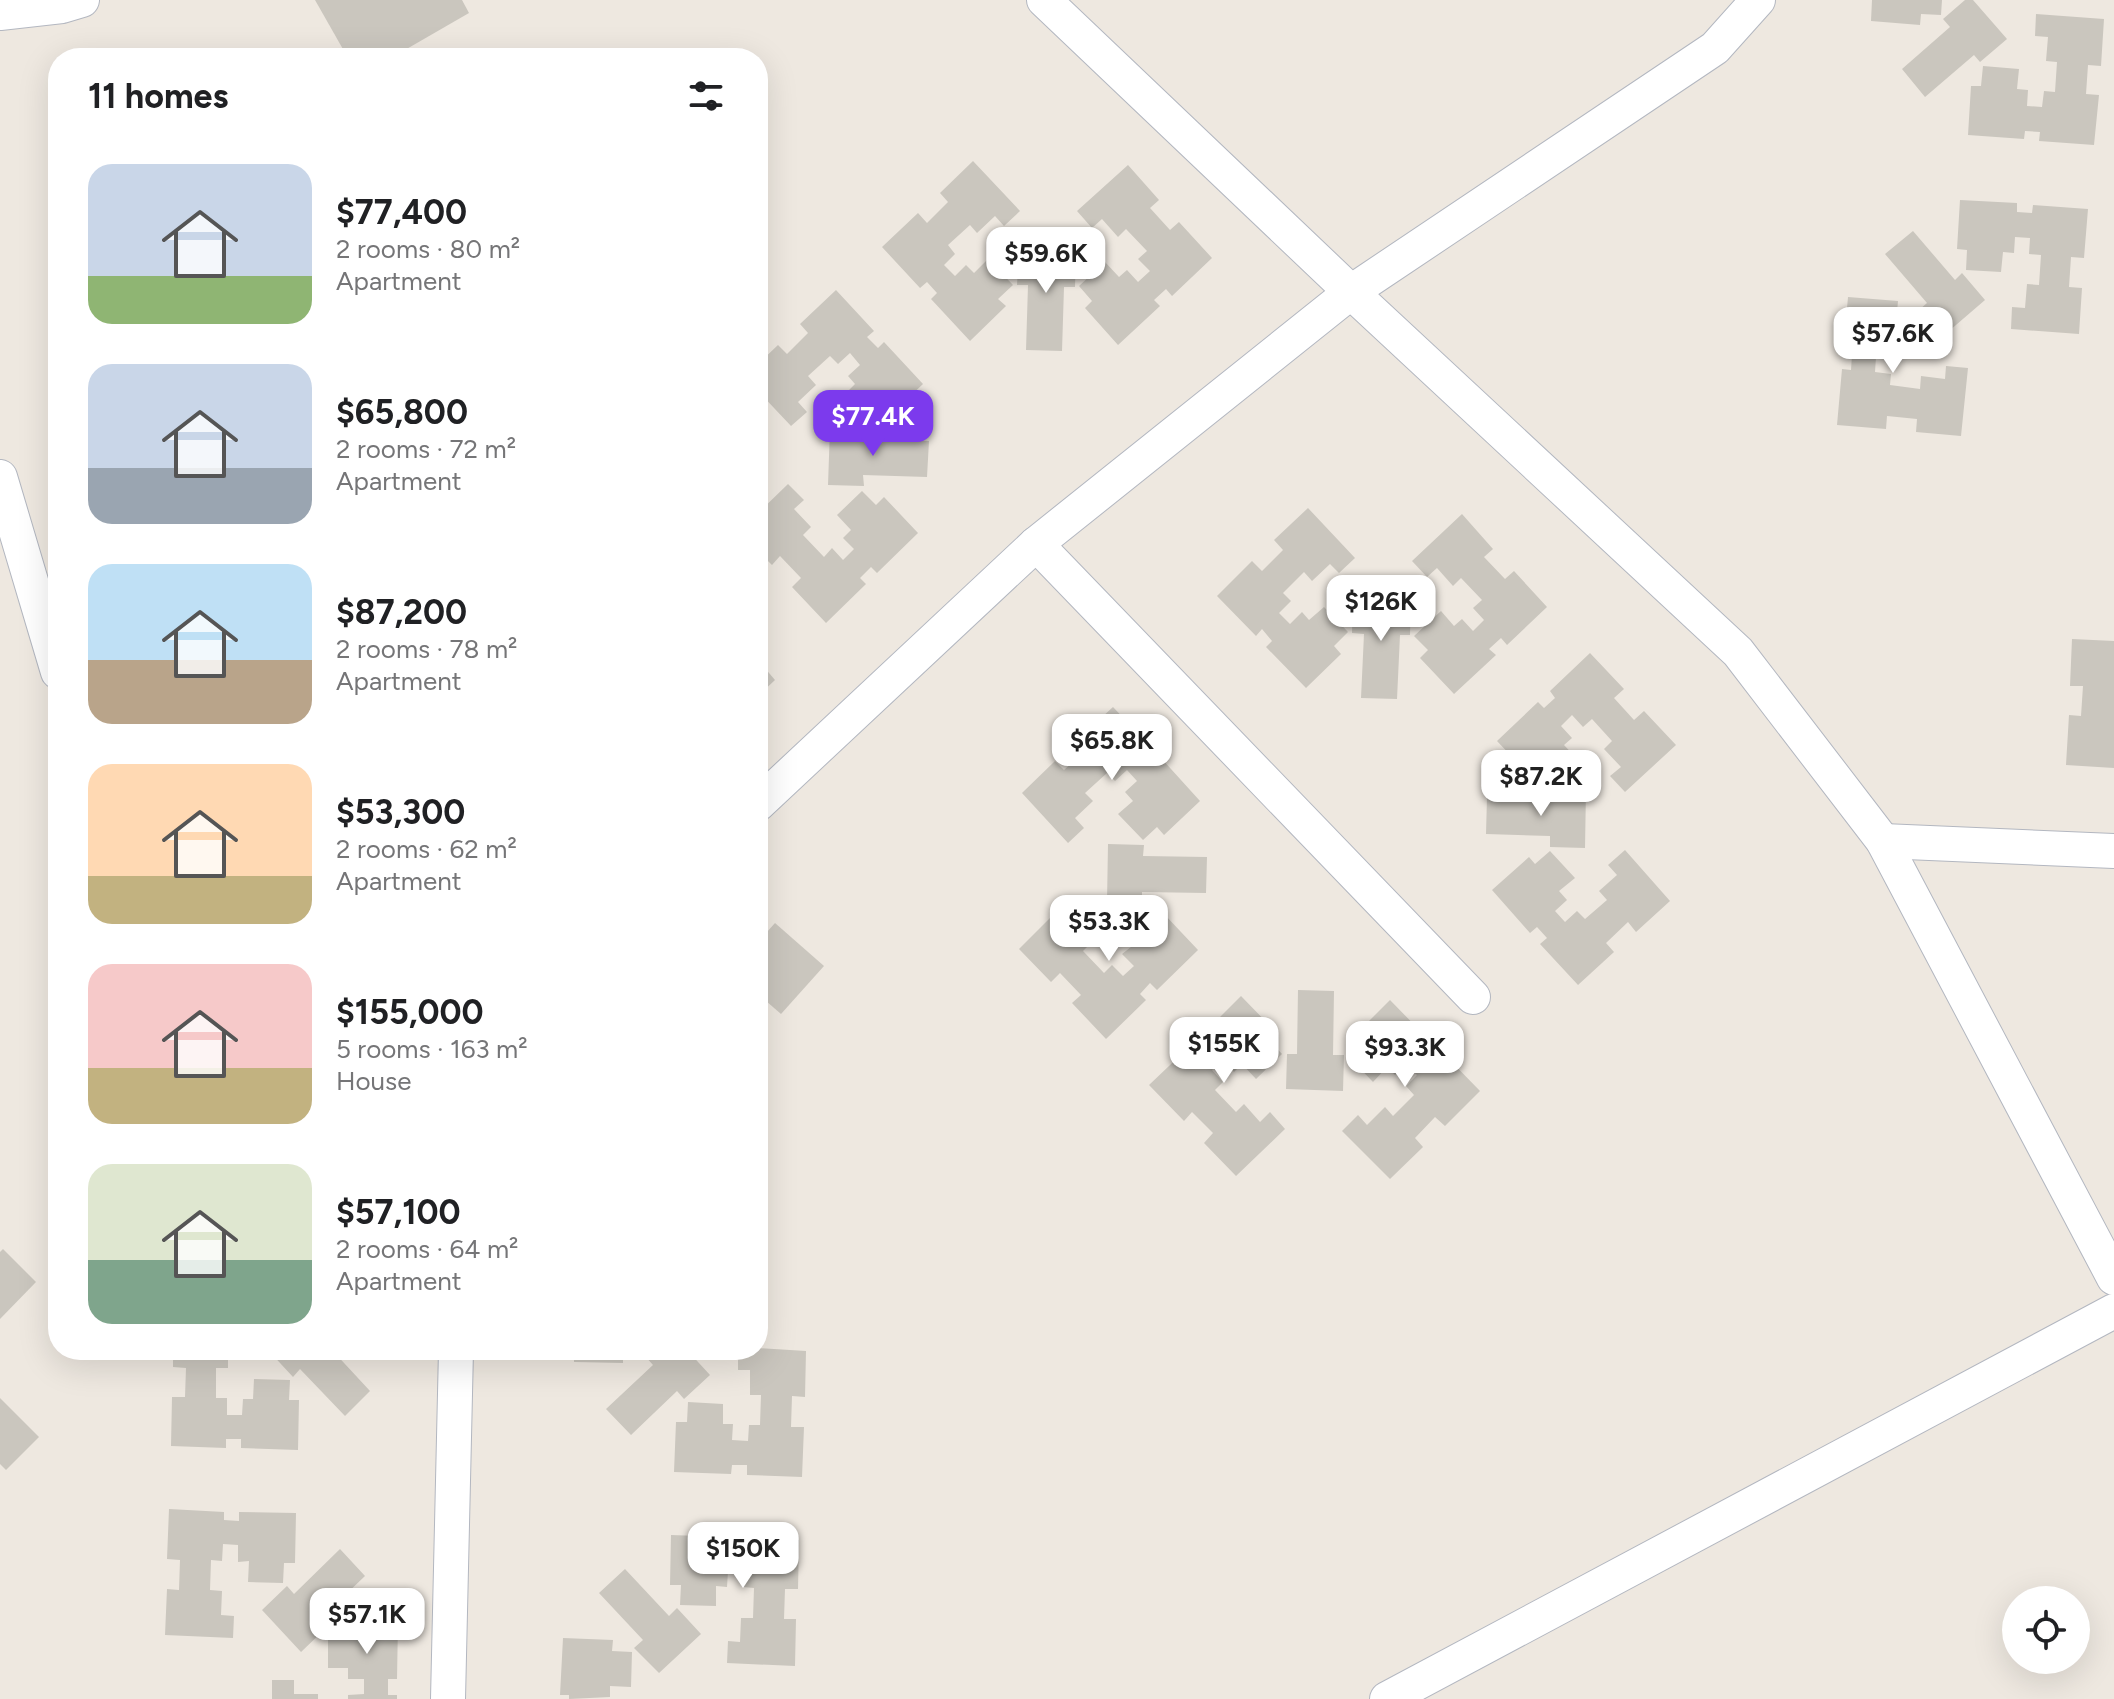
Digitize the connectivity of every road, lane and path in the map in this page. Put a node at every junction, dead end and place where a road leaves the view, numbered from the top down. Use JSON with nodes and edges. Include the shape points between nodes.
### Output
{"nodes":[{"id":1,"x":82,"y":0,"type":"edge"},
{"id":2,"x":1044,"y":0,"type":"edge"},
{"id":3,"x":1758,"y":0,"type":"edge"},
{"id":4,"x":0,"y":13,"type":"edge"},
{"id":5,"x":1351,"y":292,"type":"junction"},
{"id":6,"x":0,"y":477,"type":"edge"},
{"id":7,"x":1036,"y":544,"type":"junction"},
{"id":8,"x":48,"y":638,"type":"edge"},
{"id":9,"x":768,"y":795,"type":"edge"},
{"id":10,"x":1883,"y":841,"type":"junction"},
{"id":11,"x":2114,"y":851,"type":"edge"},
{"id":12,"x":1473,"y":997,"type":"dead end"},
{"id":13,"x":2114,"y":1278,"type":"edge"},
{"id":14,"x":2114,"y":1311,"type":"edge"},
{"id":15,"x":456,"y":1360,"type":"edge"},
{"id":16,"x":448,"y":1699,"type":"edge"},
{"id":17,"x":1387,"y":1699,"type":"edge"}],
"edges":[{"from":1,"to":4,"type":"street"},
{"from":2,"to":5,"type":"street"},
{"from":3,"to":5,"type":"street","via":[[1715,48]]},
{"from":5,"to":7,"type":"street"},
{"from":5,"to":10,"type":"street","via":[[1738,652]]},
{"from":6,"to":8,"type":"street"},
{"from":7,"to":9,"type":"street"},
{"from":7,"to":12,"type":"street"},
{"from":10,"to":11,"type":"street"},
{"from":10,"to":13,"type":"street"},
{"from":14,"to":17,"type":"street"},
{"from":15,"to":16,"type":"street"}]}
